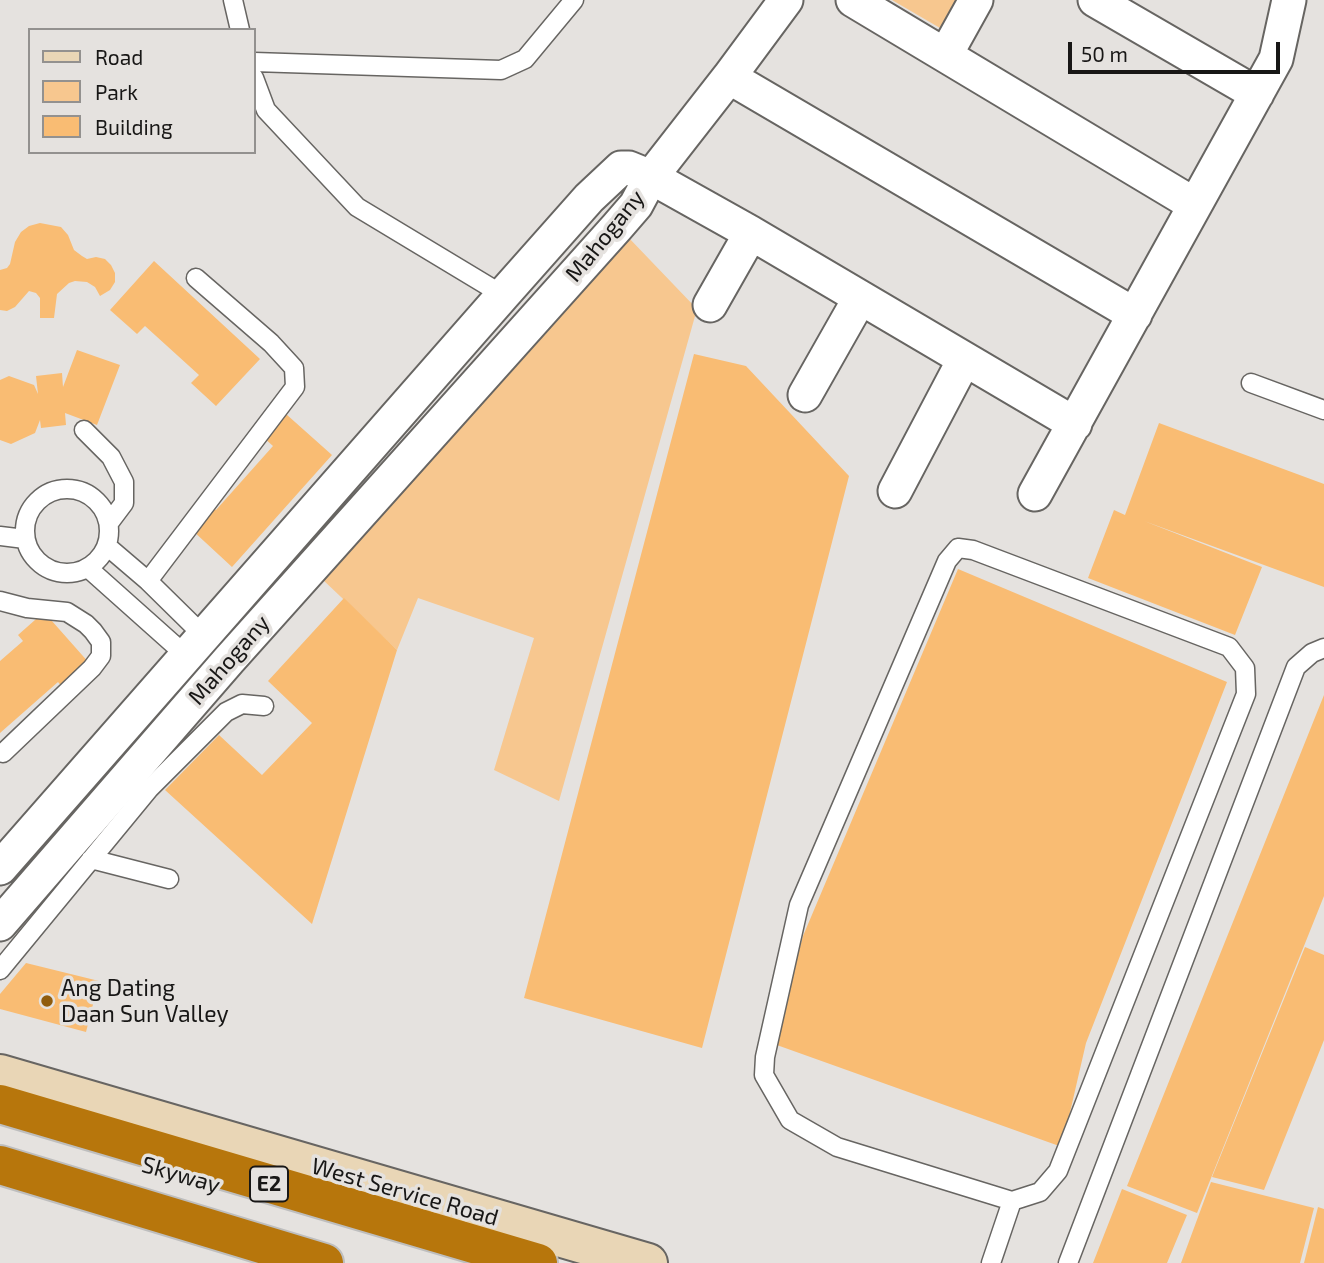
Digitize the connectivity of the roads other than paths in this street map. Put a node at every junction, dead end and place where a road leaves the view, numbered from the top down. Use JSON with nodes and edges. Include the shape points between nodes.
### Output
{"nodes":[{"id":1,"x":233,"y":0,"type":"edge"},
{"id":2,"x":574,"y":0,"type":"edge"},
{"id":3,"x":786,"y":0,"type":"edge"},
{"id":4,"x":853,"y":0,"type":"edge"},
{"id":5,"x":976,"y":0,"type":"edge"},
{"id":6,"x":1095,"y":0,"type":"edge"},
{"id":7,"x":1289,"y":0,"type":"edge"},
{"id":8,"x":240,"y":28,"type":"edge"},
{"id":9,"x":946,"y":54,"type":"junction"},
{"id":10,"x":256,"y":62,"type":"edge"},
{"id":11,"x":729,"y":77,"type":"junction"},
{"id":12,"x":256,"y":83,"type":"edge"},
{"id":13,"x":1257,"y":93,"type":"junction"},
{"id":14,"x":651,"y":177,"type":"junction"},
{"id":15,"x":1195,"y":205,"type":"junction"},
{"id":16,"x":751,"y":233,"type":"junction"},
{"id":17,"x":545,"y":248,"type":"junction"},
{"id":18,"x":574,"y":274,"type":"junction"},
{"id":19,"x":196,"y":278,"type":"dead end"},
{"id":20,"x":503,"y":295,"type":"junction"},
{"id":21,"x":860,"y":298,"type":"junction"},
{"id":22,"x":710,"y":305,"type":"dead end"},
{"id":23,"x":1135,"y":315,"type":"junction"},
{"id":24,"x":964,"y":360,"type":"junction"},
{"id":25,"x":1251,"y":383,"type":"dead end"},
{"id":26,"x":805,"y":395,"type":"dead end"},
{"id":27,"x":1324,"y":410,"type":"edge"},
{"id":28,"x":1075,"y":424,"type":"junction"},
{"id":29,"x":84,"y":430,"type":"dead end"},
{"id":30,"x":895,"y":491,"type":"dead end"},
{"id":31,"x":1035,"y":495,"type":"dead end"},
{"id":32,"x":109,"y":523,"type":"junction"},
{"id":33,"x":0,"y":536,"type":"edge"},
{"id":34,"x":25,"y":539,"type":"junction"},
{"id":35,"x":107,"y":546,"type":"junction"},
{"id":36,"x":88,"y":568,"type":"junction"},
{"id":37,"x":148,"y":581,"type":"junction"},
{"id":38,"x":0,"y":601,"type":"edge"},
{"id":39,"x":195,"y":645,"type":"junction"},
{"id":40,"x":1324,"y":648,"type":"edge"},
{"id":41,"x":220,"y":670,"type":"junction"},
{"id":42,"x":264,"y":706,"type":"dead end"},
{"id":43,"x":3,"y":753,"type":"dead end"},
{"id":44,"x":91,"y":859,"type":"junction"},
{"id":45,"x":0,"y":868,"type":"edge"},
{"id":46,"x":169,"y":879,"type":"dead end"},
{"id":47,"x":0,"y":924,"type":"edge"},
{"id":48,"x":0,"y":970,"type":"edge"},
{"id":49,"x":0,"y":1074,"type":"edge"},
{"id":50,"x":0,"y":1104,"type":"edge"},
{"id":51,"x":0,"y":1122,"type":"edge"},
{"id":52,"x":0,"y":1165,"type":"edge"},
{"id":53,"x":0,"y":1177,"type":"edge"},
{"id":54,"x":1012,"y":1201,"type":"junction"},
{"id":55,"x":287,"y":1263,"type":"edge"},
{"id":56,"x":324,"y":1263,"type":"edge"},
{"id":57,"x":484,"y":1263,"type":"edge"},
{"id":58,"x":538,"y":1263,"type":"edge"},
{"id":59,"x":648,"y":1263,"type":"edge"},
{"id":60,"x":991,"y":1263,"type":"edge"},
{"id":61,"x":1068,"y":1263,"type":"edge"}],
"edges":[{"from":1,"to":8,"type":"lane"},
{"from":2,"to":10,"type":"lane","via":[[525,59],[501,70]]},
{"from":3,"to":11,"type":"street"},
{"from":4,"to":9,"type":"street"},
{"from":5,"to":9,"type":"street"},
{"from":6,"to":13,"type":"street"},
{"from":7,"to":13,"type":"street","via":[[1276,59]]},
{"from":9,"to":15,"type":"street"},
{"from":11,"to":14,"type":"street"},
{"from":11,"to":23,"type":"street"},
{"from":12,"to":20,"type":"lane","via":[[266,110],[357,207]]},
{"from":13,"to":15,"type":"street"},
{"from":14,"to":16,"type":"street"},
{"from":14,"to":17,"type":"street","name":"Mahogany","via":[[621,168]]},
{"from":14,"to":18,"type":"street","name":"Mahogany","via":[[636,205]]},
{"from":15,"to":23,"type":"street"},
{"from":16,"to":21,"type":"street"},
{"from":16,"to":22,"type":"street"},
{"from":17,"to":18,"type":"street"},
{"from":17,"to":20,"type":"street","name":"Mahogany"},
{"from":18,"to":41,"type":"street","name":"Mahogany"},
{"from":19,"to":37,"type":"lane","via":[[279,351],[294,368],[295,387]]},
{"from":20,"to":39,"type":"street","name":"Mahogany"},
{"from":21,"to":24,"type":"street"},
{"from":21,"to":26,"type":"street"},
{"from":23,"to":28,"type":"street"},
{"from":24,"to":28,"type":"street"},
{"from":24,"to":30,"type":"street"},
{"from":25,"to":27,"type":"lane"},
{"from":28,"to":31,"type":"street"},
{"from":29,"to":32,"type":"lane","via":[[111,457],[124,482],[124,503]]},
{"from":32,"to":34,"type":"lane","via":[[97,499],[86,492],[59,489],[36,502],[25,526]]},
{"from":32,"to":35,"type":"lane"},
{"from":33,"to":34,"type":"lane"},
{"from":34,"to":36,"type":"lane","via":[[38,562],[49,570],[62,573]]},
{"from":35,"to":36,"type":"lane"},
{"from":35,"to":37,"type":"lane"},
{"from":36,"to":39,"type":"lane"},
{"from":37,"to":39,"type":"lane"},
{"from":38,"to":43,"type":"lane","via":[[67,612],[86,624],[101,642],[101,656],[92,668]]},
{"from":39,"to":41,"type":"lane"},
{"from":39,"to":41,"type":"lane"},
{"from":39,"to":45,"type":"street","name":"Mahogany"},
{"from":40,"to":61,"type":"lane","via":[[1296,667]]},
{"from":41,"to":47,"type":"street","name":"Mahogany"},
{"from":42,"to":44,"type":"lane","via":[[242,704],[226,712],[149,789]]},
{"from":44,"to":46,"type":"lane"},
{"from":44,"to":48,"type":"lane"},
{"from":49,"to":59,"type":"main road","name":"West Service Road"},
{"from":50,"to":58,"type":"highway","number":"E2"},
{"from":51,"to":57,"type":"highway","name":"Skyway","number":"E2"},
{"from":52,"to":56,"type":"highway","name":"Skyway"},
{"from":53,"to":55,"type":"highway"},
{"from":54,"to":54,"type":"lane","via":[[837,1147],[790,1120],[764,1075],[799,905],[947,561],[958,548],[1229,647],[1245,668],[1246,694],[1058,1171],[1040,1192]]},
{"from":54,"to":60,"type":"lane"}]}
